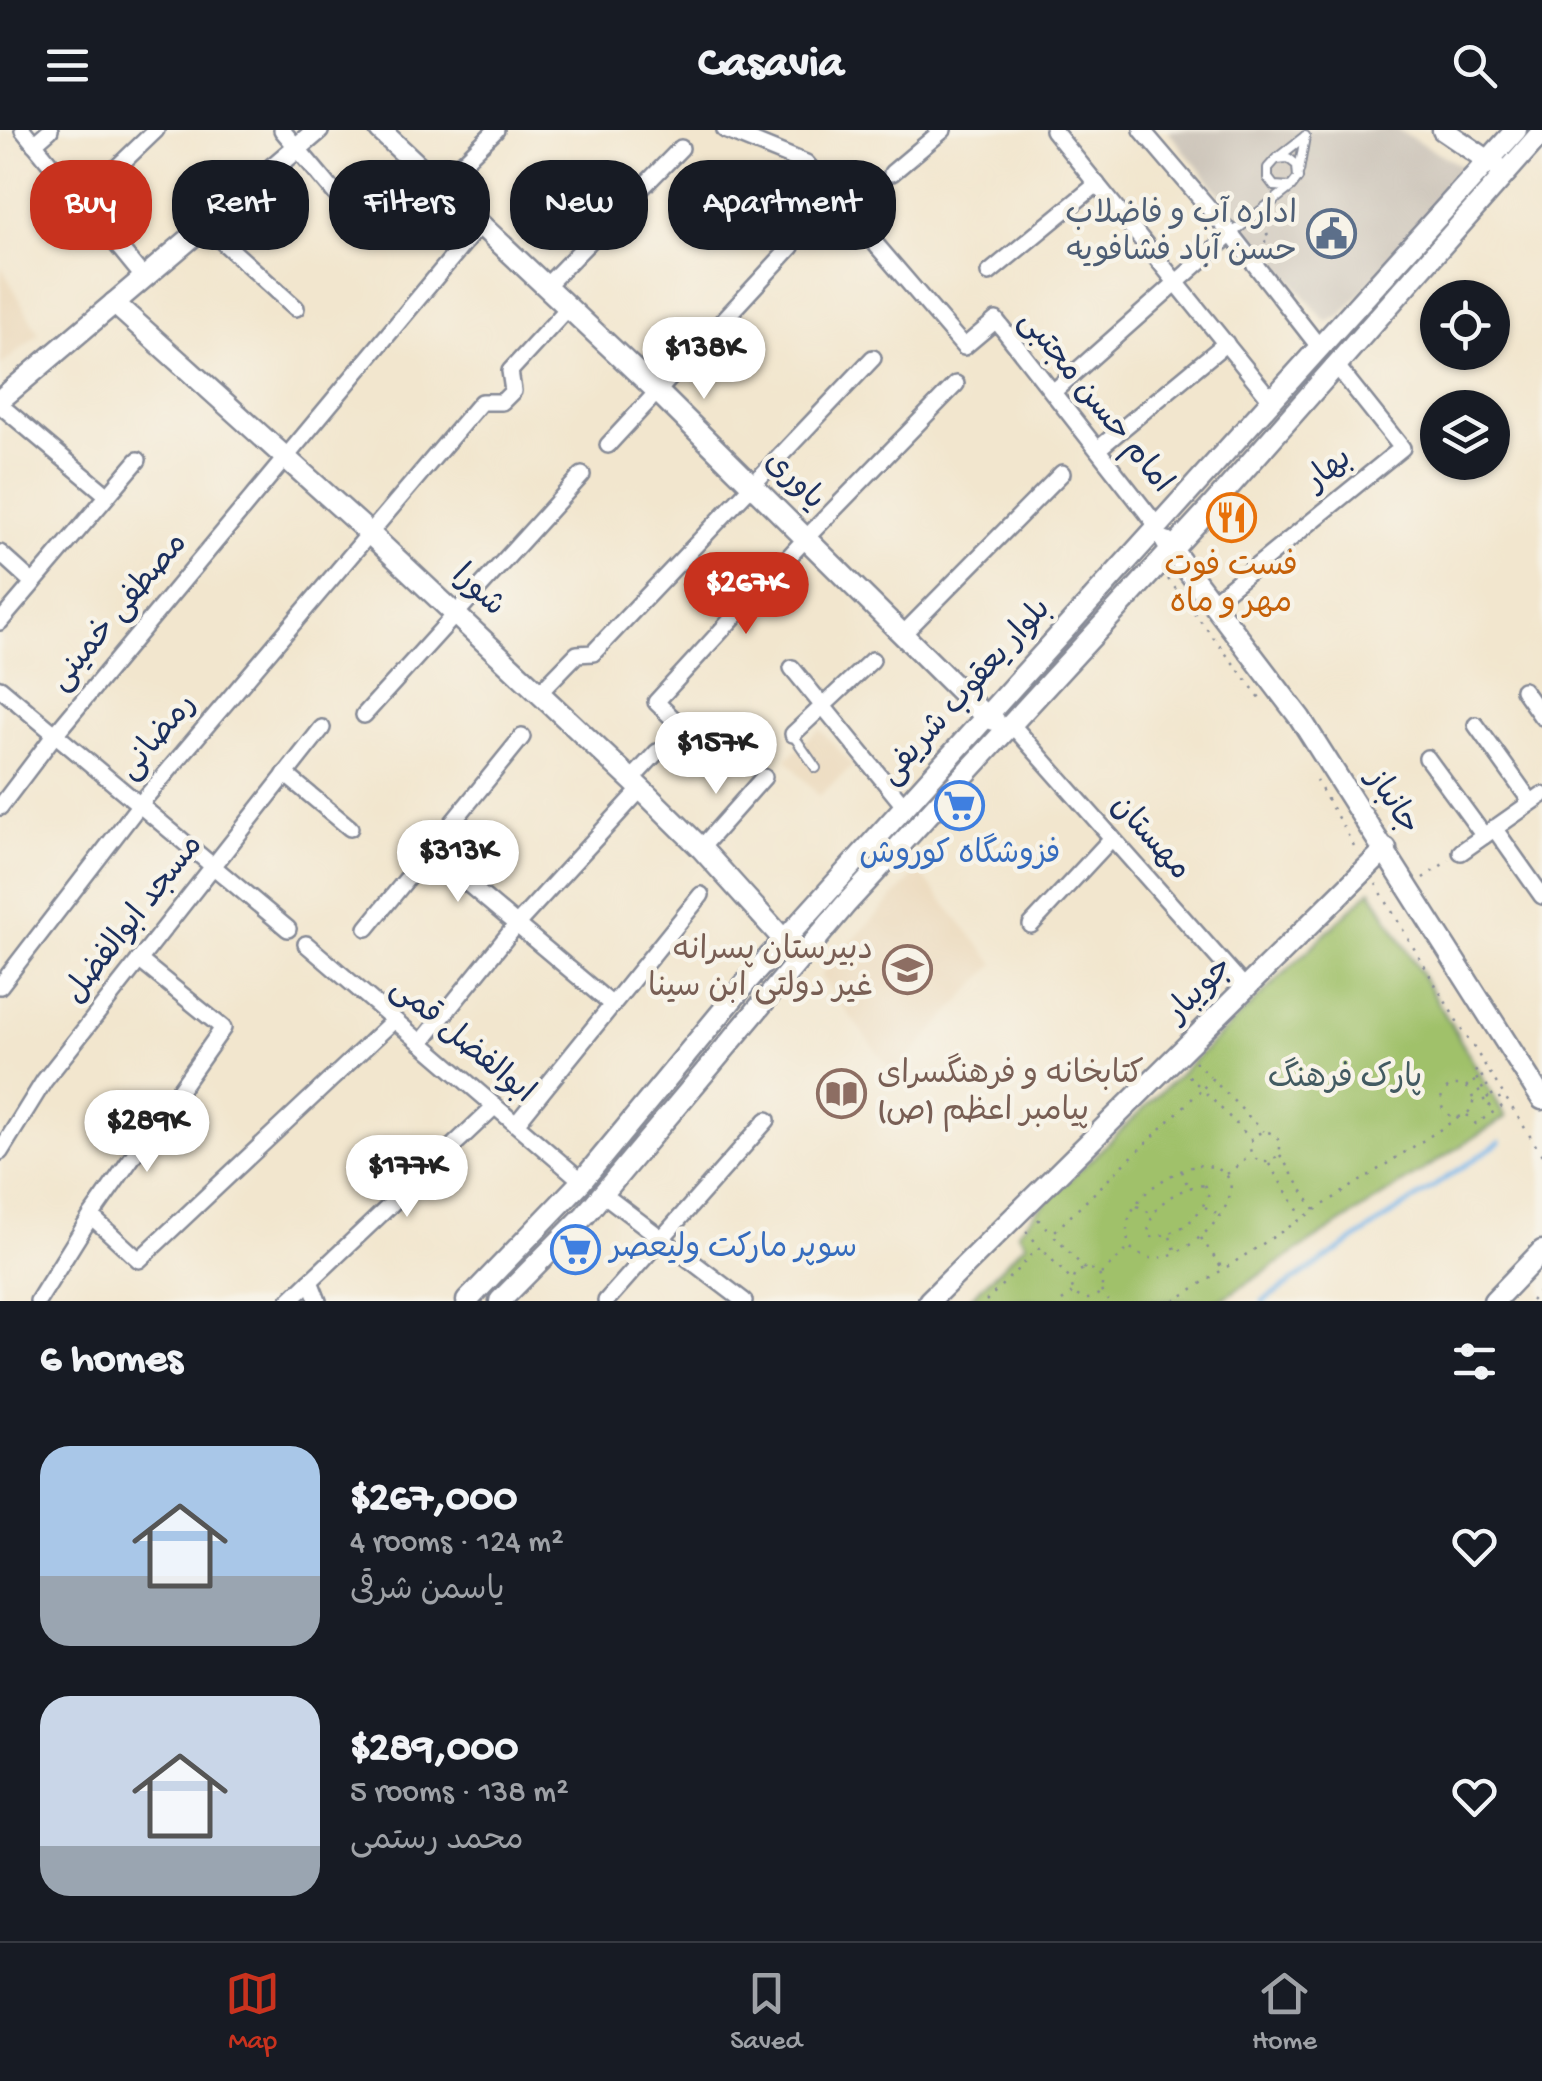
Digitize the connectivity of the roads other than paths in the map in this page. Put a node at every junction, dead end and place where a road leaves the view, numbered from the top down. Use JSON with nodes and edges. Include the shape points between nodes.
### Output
{"nodes":[{"id":1,"x":23,"y":130,"type":"edge"},
{"id":2,"x":50,"y":130,"type":"edge"},
{"id":3,"x":156,"y":130,"type":"edge"},
{"id":4,"x":282,"y":130,"type":"edge"},
{"id":5,"x":318,"y":130,"type":"edge"},
{"id":6,"x":380,"y":130,"type":"edge"},
{"id":7,"x":496,"y":130,"type":"edge"},
{"id":8,"x":725,"y":130,"type":"edge"},
{"id":9,"x":942,"y":130,"type":"edge"},
{"id":10,"x":1053,"y":130,"type":"edge"},
{"id":11,"x":1142,"y":130,"type":"edge"},
{"id":12,"x":1442,"y":130,"type":"edge"},
{"id":13,"x":1516,"y":130,"type":"edge"},
{"id":14,"x":1542,"y":132,"type":"edge"},
{"id":15,"x":1303,"y":133,"type":"edge"},
{"id":16,"x":752,"y":135,"type":"edge"},
{"id":17,"x":34,"y":144,"type":"junction"},
{"id":18,"x":296,"y":148,"type":"junction"},
{"id":19,"x":681,"y":148,"type":"dead end"},
{"id":20,"x":1276,"y":159,"type":"junction"},
{"id":21,"x":47,"y":160,"type":"edge"},
{"id":22,"x":125,"y":160,"type":"edge"},
{"id":23,"x":282,"y":160,"type":"edge"},
{"id":24,"x":413,"y":160,"type":"edge"},
{"id":25,"x":465,"y":160,"type":"edge"},
{"id":26,"x":1497,"y":166,"type":"junction"},
{"id":27,"x":896,"y":170,"type":"edge"},
{"id":28,"x":1298,"y":178,"type":"junction"},
{"id":29,"x":1098,"y":184,"type":"junction"},
{"id":30,"x":329,"y":186,"type":"edge"},
{"id":31,"x":1274,"y":186,"type":"junction"},
{"id":32,"x":1291,"y":187,"type":"junction"},
{"id":33,"x":1277,"y":198,"type":"junction"},
{"id":34,"x":490,"y":232,"type":"edge"},
{"id":35,"x":1231,"y":234,"type":"junction"},
{"id":36,"x":121,"y":250,"type":"edge"},
{"id":37,"x":177,"y":250,"type":"edge"},
{"id":38,"x":232,"y":250,"type":"edge"},
{"id":39,"x":458,"y":250,"type":"edge"},
{"id":40,"x":788,"y":250,"type":"edge"},
{"id":41,"x":988,"y":272,"type":"dead end"},
{"id":42,"x":144,"y":278,"type":"junction"},
{"id":43,"x":1177,"y":282,"type":"junction"},
{"id":44,"x":547,"y":286,"type":"junction"},
{"id":45,"x":114,"y":303,"type":"junction"},
{"id":46,"x":569,"y":306,"type":"junction"},
{"id":47,"x":296,"y":308,"type":"dead end"},
{"id":48,"x":1226,"y":343,"type":"junction"},
{"id":49,"x":1320,"y":348,"type":"junction"},
{"id":50,"x":874,"y":358,"type":"dead end"},
{"id":51,"x":1336,"y":365,"type":"junction"},
{"id":52,"x":956,"y":384,"type":"dead end"},
{"id":53,"x":657,"y":391,"type":"junction"},
{"id":54,"x":1053,"y":392,"type":"junction"},
{"id":55,"x":1,"y":398,"type":"edge"},
{"id":56,"x":1272,"y":400,"type":"junction"},
{"id":57,"x":608,"y":445,"type":"dead end"},
{"id":58,"x":1098,"y":449,"type":"junction"},
{"id":59,"x":285,"y":458,"type":"junction"},
{"id":60,"x":138,"y":460,"type":"dead end"},
{"id":61,"x":1062,"y":473,"type":"dead end"},
{"id":62,"x":582,"y":474,"type":"dead end"},
{"id":63,"x":754,"y":485,"type":"junction"},
{"id":64,"x":107,"y":495,"type":"junction"},
{"id":65,"x":1158,"y":527,"type":"junction"},
{"id":66,"x":368,"y":532,"type":"junction"},
{"id":67,"x":806,"y":537,"type":"junction"},
{"id":68,"x":0,"y":553,"type":"edge"},
{"id":69,"x":1164,"y":559,"type":"junction"},
{"id":70,"x":32,"y":582,"type":"junction"},
{"id":71,"x":1210,"y":604,"type":"junction"},
{"id":72,"x":457,"y":614,"type":"junction"},
{"id":73,"x":0,"y":622,"type":"edge"},
{"id":74,"x":903,"y":634,"type":"junction"},
{"id":75,"x":872,"y":660,"type":"dead end"},
{"id":76,"x":792,"y":668,"type":"dead end"},
{"id":77,"x":0,"y":688,"type":"edge"},
{"id":78,"x":1523,"y":690,"type":"dead end"},
{"id":79,"x":540,"y":693,"type":"junction"},
{"id":80,"x":824,"y":706,"type":"junction"},
{"id":81,"x":364,"y":715,"type":"dead end"},
{"id":82,"x":1542,"y":716,"type":"edge"},
{"id":83,"x":986,"y":718,"type":"junction"},
{"id":84,"x":1476,"y":724,"type":"dead end"},
{"id":85,"x":1012,"y":725,"type":"junction"},
{"id":86,"x":322,"y":728,"type":"dead end"},
{"id":87,"x":56,"y":734,"type":"junction"},
{"id":88,"x":792,"y":734,"type":"joint"},
{"id":89,"x":522,"y":737,"type":"dead end"},
{"id":90,"x":692,"y":737,"type":"dead end"},
{"id":91,"x":657,"y":752,"type":"dead end"},
{"id":92,"x":1427,"y":758,"type":"dead end"},
{"id":93,"x":816,"y":768,"type":"dead end"},
{"id":94,"x":285,"y":774,"type":"junction"},
{"id":95,"x":764,"y":777,"type":"dead end"},
{"id":96,"x":636,"y":785,"type":"junction"},
{"id":97,"x":1539,"y":797,"type":"edge"},
{"id":98,"x":140,"y":804,"type":"junction"},
{"id":99,"x":905,"y":806,"type":"junction"},
{"id":100,"x":0,"y":807,"type":"edge"},
{"id":101,"x":350,"y":828,"type":"dead end"},
{"id":102,"x":1489,"y":832,"type":"junction"},
{"id":103,"x":1112,"y":838,"type":"junction"},
{"id":104,"x":701,"y":848,"type":"junction"},
{"id":105,"x":1386,"y":849,"type":"junction"},
{"id":106,"x":429,"y":851,"type":"junction"},
{"id":107,"x":1462,"y":852,"type":"road end"},
{"id":108,"x":213,"y":865,"type":"junction"},
{"id":109,"x":701,"y":895,"type":"dead end"},
{"id":110,"x":1542,"y":896,"type":"edge"},
{"id":111,"x":516,"y":924,"type":"junction"},
{"id":112,"x":1031,"y":925,"type":"dead end"},
{"id":113,"x":367,"y":928,"type":"dead end"},
{"id":114,"x":288,"y":929,"type":"dead end"},
{"id":115,"x":784,"y":940,"type":"junction"},
{"id":116,"x":306,"y":944,"type":"dead end"},
{"id":117,"x":801,"y":959,"type":"junction"},
{"id":118,"x":139,"y":960,"type":"junction"},
{"id":119,"x":0,"y":986,"type":"edge"},
{"id":120,"x":1246,"y":989,"type":"junction"},
{"id":121,"x":611,"y":1004,"type":"junction"},
{"id":122,"x":393,"y":1022,"type":"junction"},
{"id":123,"x":421,"y":1044,"type":"junction"},
{"id":124,"x":1541,"y":1097,"type":"edge"},
{"id":125,"x":494,"y":1106,"type":"junction"},
{"id":126,"x":767,"y":1120,"type":"dead end"},
{"id":127,"x":516,"y":1124,"type":"junction"},
{"id":128,"x":0,"y":1152,"type":"edge"},
{"id":129,"x":582,"y":1181,"type":"junction"},
{"id":130,"x":603,"y":1194,"type":"junction"},
{"id":131,"x":90,"y":1216,"type":"junction"},
{"id":132,"x":663,"y":1239,"type":"junction"},
{"id":133,"x":1542,"y":1251,"type":"edge"},
{"id":134,"x":310,"y":1281,"type":"junction"},
{"id":135,"x":38,"y":1301,"type":"edge"},
{"id":136,"x":289,"y":1301,"type":"edge"},
{"id":137,"x":318,"y":1301,"type":"edge"},
{"id":138,"x":467,"y":1301,"type":"edge"},
{"id":139,"x":500,"y":1301,"type":"edge"},
{"id":140,"x":606,"y":1301,"type":"edge"},
{"id":141,"x":744,"y":1301,"type":"edge"},
{"id":142,"x":929,"y":1301,"type":"edge"},
{"id":143,"x":1494,"y":1301,"type":"edge"}],
"edges":[{"from":1,"to":17,"type":"street"},
{"from":2,"to":17,"type":"street"},
{"from":3,"to":22,"type":"street"},
{"from":4,"to":18,"type":"street"},
{"from":5,"to":18,"type":"street"},
{"from":6,"to":24,"type":"street","name":"یاوری"},
{"from":7,"to":25,"type":"street"},
{"from":8,"to":16,"type":"street","name":"امام حسن مجتبی"},
{"from":9,"to":27,"type":"street"},
{"from":10,"to":29,"type":"street"},
{"from":11,"to":35,"type":"street"},
{"from":12,"to":26,"type":"street"},
{"from":13,"to":26,"type":"street","name":"بلوار یعقوب شریفی"},
{"from":14,"to":26,"type":"street","name":"بلوار یعقوب شریفی"},
{"from":15,"to":20,"type":"lane"},
{"from":15,"to":28,"type":"lane"},
{"from":16,"to":54,"type":"street","name":"امام حسن مجتبی","via":[[806,163],[964,347],[996,320]]},
{"from":17,"to":21,"type":"street"},
{"from":18,"to":23,"type":"street"},
{"from":18,"to":30,"type":"street"},
{"from":19,"to":44,"type":"street"},
{"from":20,"to":28,"type":"lane","via":[[1297,165]]},
{"from":20,"to":31,"type":"lane","via":[[1268,168]]},
{"from":26,"to":49,"type":"street","name":"بلوار یعقوب شریفی"},
{"from":26,"to":51,"type":"street","name":"بلوار یعقوب شریفی"},
{"from":28,"to":32,"type":"lane"},
{"from":29,"to":41,"type":"street"},
{"from":29,"to":43,"type":"street"},
{"from":31,"to":32,"type":"lane"},
{"from":31,"to":33,"type":"lane"},
{"from":32,"to":33,"type":"lane"},
{"from":33,"to":35,"type":"lane"},
{"from":34,"to":44,"type":"street","name":"یاوری"},
{"from":35,"to":43,"type":"street"},
{"from":35,"to":49,"type":"street"},
{"from":36,"to":42,"type":"street"},
{"from":37,"to":42,"type":"street"},
{"from":38,"to":47,"type":"street"},
{"from":39,"to":59,"type":"street","name":"مصطفی خمینی"},
{"from":40,"to":53,"type":"street"},
{"from":42,"to":45,"type":"street"},
{"from":43,"to":48,"type":"street"},
{"from":43,"to":54,"type":"street"},
{"from":44,"to":46,"type":"street","name":"یاوری"},
{"from":45,"to":55,"type":"street"},
{"from":45,"to":59,"type":"street","name":"شورا"},
{"from":46,"to":53,"type":"street","name":"یاوری"},
{"from":46,"to":66,"type":"street","name":"رمضانی","via":[[510,371],[514,391],[502,402],[481,402]]},
{"from":48,"to":56,"type":"street"},
{"from":48,"to":58,"type":"street"},
{"from":49,"to":56,"type":"street","name":"بلوار یعقوب شریفی"},
{"from":50,"to":63,"type":"street"},
{"from":51,"to":69,"type":"street","name":"بلوار یعقوب شریفی"},
{"from":51,"to":71,"type":"street","name":"بهار","via":[[1402,448]]},
{"from":52,"to":67,"type":"street"},
{"from":53,"to":57,"type":"street"},
{"from":53,"to":63,"type":"street","name":"یاوری"},
{"from":54,"to":58,"type":"street","name":"امام حسن مجتبی"},
{"from":55,"to":64,"type":"street"},
{"from":56,"to":65,"type":"street","name":"بلوار یعقوب شریفی"},
{"from":58,"to":65,"type":"street","name":"امام حسن مجتبی"},
{"from":59,"to":66,"type":"street","name":"شورا"},
{"from":59,"to":87,"type":"street","name":"مصطفی خمینی"},
{"from":60,"to":64,"type":"street"},
{"from":61,"to":74,"type":"street"},
{"from":62,"to":72,"type":"street"},
{"from":63,"to":67,"type":"street","name":"یاوری"},
{"from":63,"to":79,"type":"street","via":[[593,653],[576,654]]},
{"from":64,"to":70,"type":"street"},
{"from":65,"to":69,"type":"street","name":"جانباز"},
{"from":65,"to":83,"type":"street","name":"بلوار یعقوب شریفی"},
{"from":66,"to":72,"type":"street","name":"شورا"},
{"from":66,"to":98,"type":"street","name":"رمضانی"},
{"from":67,"to":74,"type":"street","name":"یاوری"},
{"from":67,"to":90,"type":"street","via":[[656,702]]},
{"from":68,"to":70,"type":"street"},
{"from":69,"to":71,"type":"street","name":"جانباز"},
{"from":69,"to":85,"type":"street","name":"بلوار یعقوب شریفی"},
{"from":70,"to":73,"type":"street"},
{"from":71,"to":105,"type":"street","name":"جانباز","via":[[1300,718]]},
{"from":72,"to":79,"type":"street","name":"شورا"},
{"from":72,"to":81,"type":"street"},
{"from":74,"to":83,"type":"street","name":"یاوری"},
{"from":75,"to":80,"type":"street"},
{"from":76,"to":80,"type":"street"},
{"from":77,"to":87,"type":"street"},
{"from":78,"to":82,"type":"street"},
{"from":79,"to":96,"type":"street","name":"شورا"},
{"from":80,"to":88,"type":"street"},
{"from":80,"to":99,"type":"street"},
{"from":83,"to":85,"type":"street"},
{"from":83,"to":99,"type":"street","name":"بلوار یعقوب شریفی"},
{"from":84,"to":97,"type":"street"},
{"from":85,"to":103,"type":"street","name":"مهستان"},
{"from":85,"to":117,"type":"street","name":"بلوار یعقوب شریفی"},
{"from":86,"to":94,"type":"street","name":"مسجد ابوالفضل"},
{"from":87,"to":98,"type":"street"},
{"from":87,"to":100,"type":"street","name":"مصطفی خمینی"},
{"from":88,"to":93,"type":"lane"},
{"from":89,"to":106,"type":"street"},
{"from":91,"to":96,"type":"street"},
{"from":92,"to":102,"type":"street"},
{"from":94,"to":101,"type":"street"},
{"from":94,"to":108,"type":"street","name":"مسجد ابوالفضل"},
{"from":95,"to":104,"type":"street"},
{"from":96,"to":104,"type":"street","name":"شورا"},
{"from":96,"to":111,"type":"street"},
{"from":97,"to":102,"type":"street"},
{"from":98,"to":108,"type":"street"},
{"from":98,"to":119,"type":"street","name":"رمضانی"},
{"from":99,"to":115,"type":"street","name":"بلوار یعقوب شریفی"},
{"from":102,"to":107,"type":"street"},
{"from":102,"to":110,"type":"street"},
{"from":103,"to":112,"type":"street"},
{"from":103,"to":120,"type":"street","name":"مهستان"},
{"from":104,"to":115,"type":"street","name":"شورا"},
{"from":105,"to":120,"type":"street","name":"جویبار"},
{"from":105,"to":124,"type":"street","name":"جانباز"},
{"from":106,"to":111,"type":"street"},
{"from":106,"to":113,"type":"street"},
{"from":108,"to":114,"type":"street"},
{"from":108,"to":118,"type":"street","name":"مسجد ابوالفضل"},
{"from":109,"to":121,"type":"street"},
{"from":111,"to":121,"type":"street"},
{"from":111,"to":123,"type":"street"},
{"from":115,"to":117,"type":"street","name":"شورا"},
{"from":115,"to":129,"type":"street","name":"بلوار یعقوب شریفی"},
{"from":116,"to":122,"type":"street","name":"ابوالفضل قمی"},
{"from":117,"to":130,"type":"street","name":"بلوار یعقوب شریفی"},
{"from":118,"to":128,"type":"street","name":"مسجد ابوالفضل","via":[[44,1081]]},
{"from":118,"to":131,"type":"street","via":[[223,1028]]},
{"from":120,"to":142,"type":"street","name":"جویبار"},
{"from":121,"to":127,"type":"street"},
{"from":122,"to":123,"type":"street","name":"ابوالفضل قمی"},
{"from":122,"to":131,"type":"street","via":[[139,1260]]},
{"from":123,"to":125,"type":"street","name":"ابوالفضل قمی"},
{"from":125,"to":127,"type":"street","name":"ابوالفضل قمی"},
{"from":125,"to":134,"type":"street"},
{"from":126,"to":132,"type":"street"},
{"from":127,"to":129,"type":"street","name":"ابوالفضل قمی"},
{"from":129,"to":138,"type":"street","name":"بلوار یعقوب شریفی"},
{"from":130,"to":132,"type":"street"},
{"from":130,"to":139,"type":"street","name":"بلوار یعقوب شریفی"},
{"from":131,"to":135,"type":"street"},
{"from":132,"to":140,"type":"street"},
{"from":132,"to":141,"type":"street"},
{"from":133,"to":143,"type":"street"},
{"from":134,"to":136,"type":"street"},
{"from":134,"to":137,"type":"street"}]}
